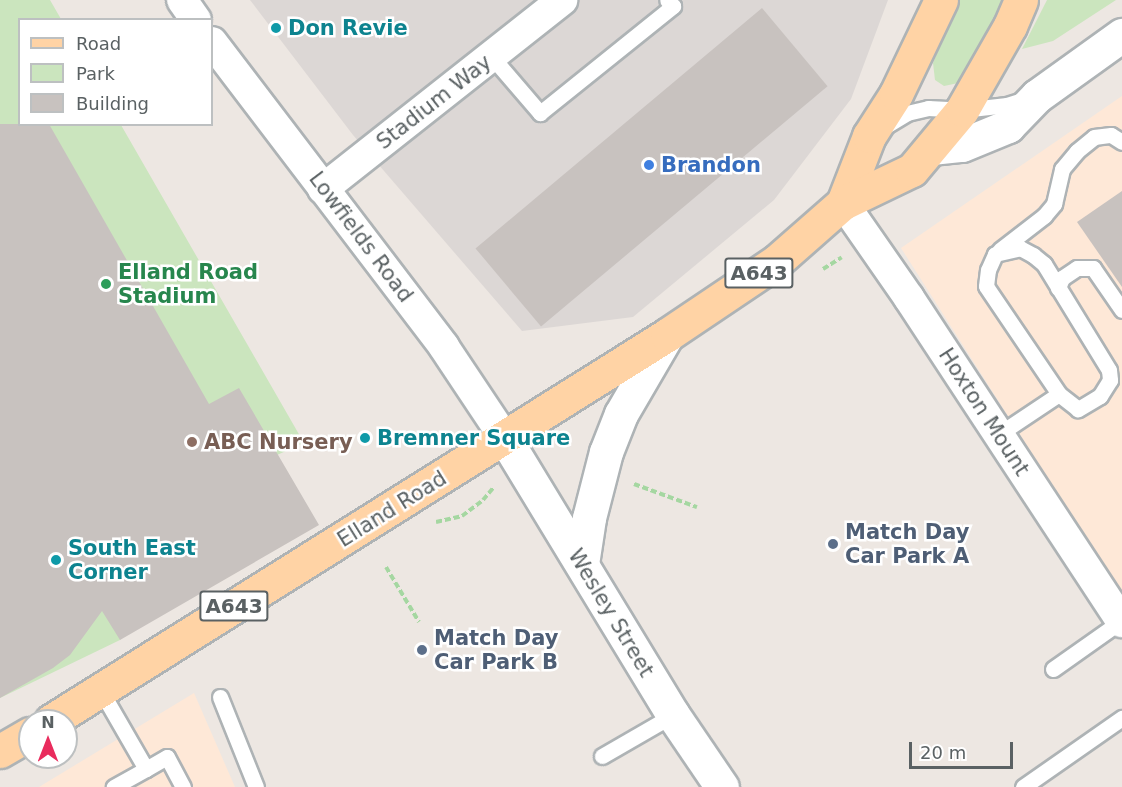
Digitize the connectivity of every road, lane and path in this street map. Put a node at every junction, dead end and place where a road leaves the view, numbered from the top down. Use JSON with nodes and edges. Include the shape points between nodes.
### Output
{"nodes":[{"id":1,"x":182,"y":0,"type":"edge"},
{"id":2,"x":667,"y":0,"type":"edge"},
{"id":3,"x":941,"y":0,"type":"edge"},
{"id":4,"x":1021,"y":0,"type":"edge"},
{"id":5,"x":546,"y":5,"type":"edge"},
{"id":6,"x":194,"y":18,"type":"edge"},
{"id":7,"x":1122,"y":36,"type":"edge"},
{"id":8,"x":213,"y":43,"type":"edge"},
{"id":9,"x":492,"y":57,"type":"junction"},
{"id":10,"x":1037,"y":96,"type":"junction"},
{"id":11,"x":962,"y":110,"type":"junction"},
{"id":12,"x":869,"y":136,"type":"junction"},
{"id":13,"x":1122,"y":141,"type":"edge"},
{"id":14,"x":931,"y":148,"type":"junction"},
{"id":15,"x":323,"y":189,"type":"junction"},
{"id":16,"x":843,"y":203,"type":"junction"},
{"id":17,"x":995,"y":254,"type":"junction"},
{"id":18,"x":1058,"y":288,"type":"junction"},
{"id":19,"x":1122,"y":310,"type":"edge"},
{"id":20,"x":668,"y":335,"type":"junction"},
{"id":21,"x":1116,"y":378,"type":"edge"},
{"id":22,"x":1059,"y":394,"type":"junction"},
{"id":23,"x":999,"y":435,"type":"junction"},
{"id":24,"x":504,"y":437,"type":"junction"},
{"id":25,"x":628,"y":482,"type":"dead end"},
{"id":26,"x":697,"y":507,"type":"dead end"},
{"id":27,"x":582,"y":564,"type":"junction"},
{"id":28,"x":386,"y":567,"type":"dead end"},
{"id":29,"x":419,"y":622,"type":"dead end"},
{"id":30,"x":1122,"y":622,"type":"edge"},
{"id":31,"x":1053,"y":669,"type":"dead end"},
{"id":32,"x":101,"y":691,"type":"junction"},
{"id":33,"x":220,"y":697,"type":"dead end"},
{"id":34,"x":71,"y":709,"type":"edge"},
{"id":35,"x":673,"y":716,"type":"junction"},
{"id":36,"x":1122,"y":718,"type":"edge"},
{"id":37,"x":18,"y":741,"type":"edge"},
{"id":38,"x":0,"y":751,"type":"edge"},
{"id":39,"x":602,"y":756,"type":"dead end"},
{"id":40,"x":146,"y":769,"type":"junction"},
{"id":41,"x":114,"y":787,"type":"edge"},
{"id":42,"x":183,"y":787,"type":"edge"},
{"id":43,"x":256,"y":787,"type":"edge"},
{"id":44,"x":722,"y":787,"type":"edge"},
{"id":45,"x":1023,"y":787,"type":"edge"}],
"edges":[{"from":1,"to":6,"type":"street"},
{"from":2,"to":9,"type":"lane","via":[[673,6],[540,113]]},
{"from":3,"to":12,"type":"main road","name":"Elland Road","number":"A643","via":[[896,94]]},
{"from":4,"to":11,"type":"main road","name":"Elland Road","number":"A643"},
{"from":5,"to":9,"type":"street","name":"Stadium Way"},
{"from":7,"to":10,"type":"street"},
{"from":8,"to":15,"type":"street","name":"Lowfields Road"},
{"from":9,"to":15,"type":"street","name":"Stadium Way"},
{"from":10,"to":11,"type":"lane","via":[[1007,105]]},
{"from":10,"to":14,"type":"street","via":[[1008,126],[962,145]]},
{"from":11,"to":12,"type":"lane","via":[[928,108],[907,113]]},
{"from":11,"to":14,"type":"main road","name":"Elland Road","number":"A643"},
{"from":12,"to":16,"type":"main road","name":"Elland Road","number":"A643"},
{"from":13,"to":17,"type":"lane","via":[[1111,135],[1094,137],[1077,151],[1062,169],[1054,204]]},
{"from":14,"to":16,"type":"main road","name":"Elland Road","number":"A643","via":[[912,170]]},
{"from":15,"to":24,"type":"street","name":"Lowfields Road","via":[[444,346]]},
{"from":16,"to":20,"type":"main road","name":"Elland Road","number":"A643","via":[[777,261]]},
{"from":16,"to":23,"type":"street","name":"Hoxton Mount"},
{"from":17,"to":18,"type":"lane","via":[[1020,248],[1033,255],[1044,264]]},
{"from":17,"to":22,"type":"lane","via":[[986,286]]},
{"from":18,"to":19,"type":"lane","via":[[1062,278],[1077,268],[1093,268]]},
{"from":18,"to":21,"type":"lane"},
{"from":20,"to":24,"type":"main road","name":"Elland Road","number":"A643"},
{"from":20,"to":27,"type":"street","via":[[621,414],[606,452],[588,518]]},
{"from":21,"to":22,"type":"lane","via":[[1100,396],[1078,409]]},
{"from":22,"to":23,"type":"lane"},
{"from":23,"to":30,"type":"street","name":"Hoxton Mount"},
{"from":24,"to":27,"type":"street","name":"Wesley Street"},
{"from":24,"to":32,"type":"main road","name":"Elland Road","number":"A643"},
{"from":25,"to":26,"type":"path"},
{"from":27,"to":35,"type":"street","name":"Wesley Street"},
{"from":28,"to":29,"type":"path"},
{"from":30,"to":31,"type":"lane"},
{"from":32,"to":34,"type":"main road","name":"Elland Road","number":"A643"},
{"from":32,"to":40,"type":"lane"},
{"from":33,"to":43,"type":"lane"},
{"from":35,"to":39,"type":"lane"},
{"from":35,"to":44,"type":"street","name":"Wesley Street"},
{"from":36,"to":45,"type":"lane"},
{"from":37,"to":38,"type":"main road"},
{"from":40,"to":41,"type":"lane"},
{"from":40,"to":42,"type":"lane","via":[[167,758]]}]}
